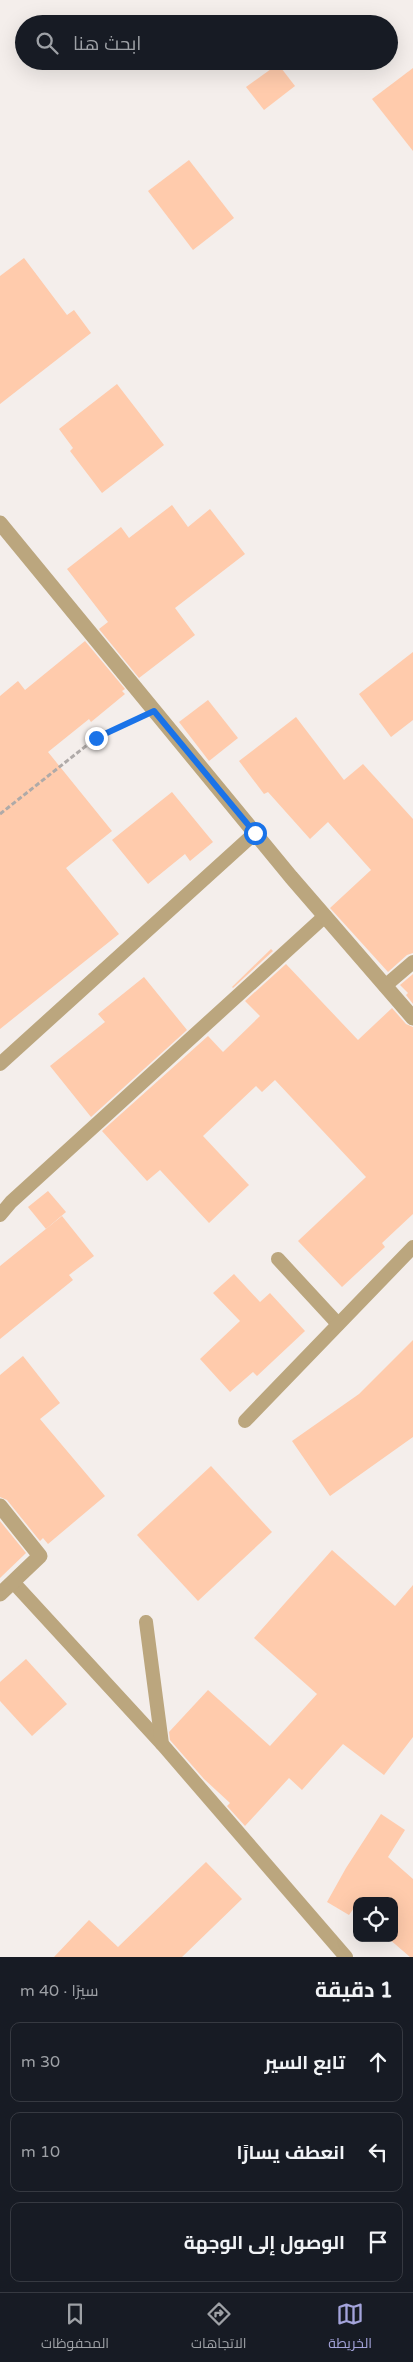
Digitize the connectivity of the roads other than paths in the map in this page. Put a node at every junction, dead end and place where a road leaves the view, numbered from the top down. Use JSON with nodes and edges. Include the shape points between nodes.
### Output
{"nodes":[{"id":1,"x":0,"y":523,"type":"edge"},
{"id":2,"x":255,"y":833,"type":"junction"},
{"id":3,"x":325,"y":916,"type":"junction"},
{"id":4,"x":413,"y":962,"type":"edge"},
{"id":5,"x":385,"y":986,"type":"junction"},
{"id":6,"x":413,"y":1018,"type":"edge"},
{"id":7,"x":0,"y":1064,"type":"edge"},
{"id":8,"x":0,"y":1216,"type":"edge"},
{"id":9,"x":413,"y":1247,"type":"edge"},
{"id":10,"x":278,"y":1259,"type":"dead end"},
{"id":11,"x":338,"y":1324,"type":"junction"},
{"id":12,"x":245,"y":1421,"type":"dead end"},
{"id":13,"x":0,"y":1506,"type":"edge"},
{"id":14,"x":13,"y":1582,"type":"junction"},
{"id":15,"x":0,"y":1594,"type":"edge"},
{"id":16,"x":146,"y":1622,"type":"dead end"},
{"id":17,"x":162,"y":1744,"type":"junction"},
{"id":18,"x":346,"y":1957,"type":"edge"}],
"edges":[{"from":1,"to":2,"type":"street"},
{"from":2,"to":3,"type":"street"},
{"from":2,"to":7,"type":"lane"},
{"from":3,"to":5,"type":"street"},
{"from":3,"to":8,"type":"lane","via":[[11,1202]]},
{"from":4,"to":5,"type":"lane"},
{"from":5,"to":6,"type":"street"},
{"from":9,"to":11,"type":"lane"},
{"from":10,"to":11,"type":"lane"},
{"from":11,"to":12,"type":"lane"},
{"from":13,"to":14,"type":"street","via":[[40,1556]]},
{"from":14,"to":15,"type":"street"},
{"from":14,"to":17,"type":"lane"},
{"from":16,"to":17,"type":"lane"},
{"from":17,"to":18,"type":"lane"}]}
